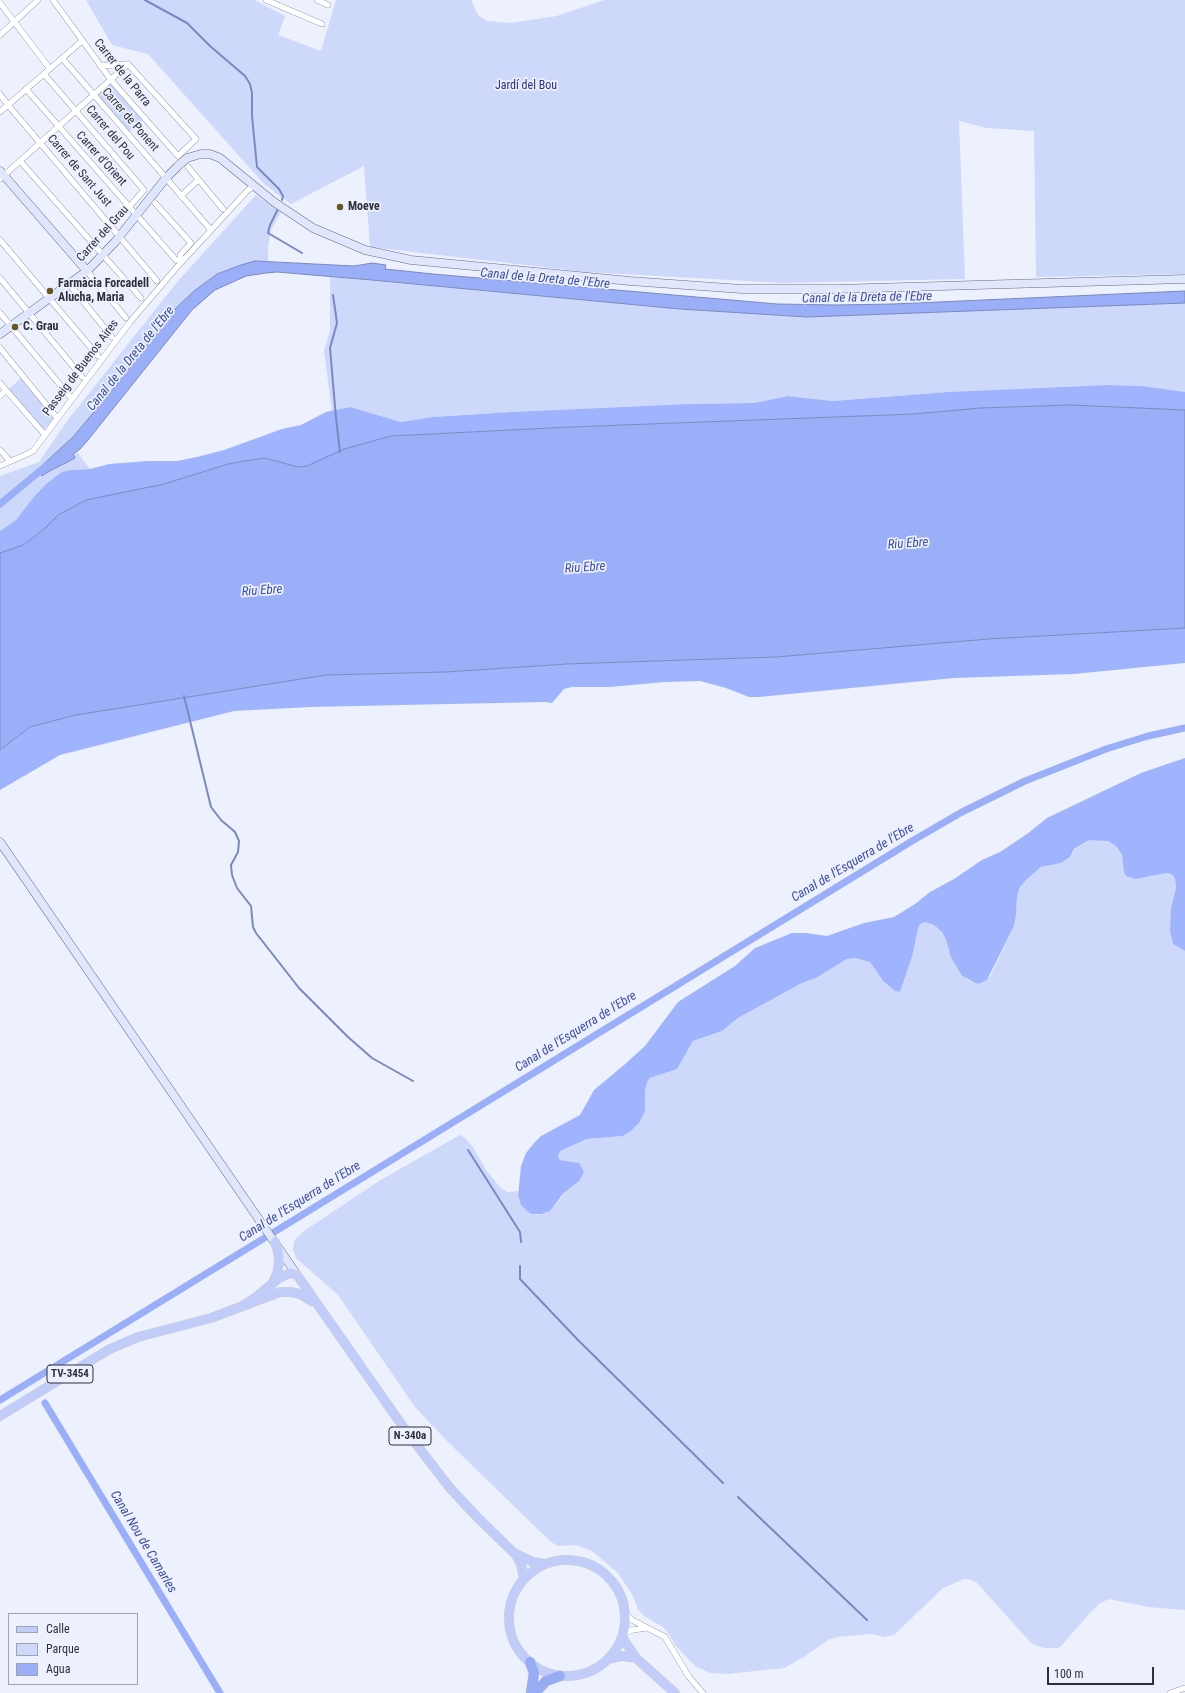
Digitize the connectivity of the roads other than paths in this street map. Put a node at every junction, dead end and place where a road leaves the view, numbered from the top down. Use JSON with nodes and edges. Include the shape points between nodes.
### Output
{"nodes":[{"id":1,"x":38,"y":0,"type":"edge"},
{"id":2,"x":54,"y":0,"type":"edge"},
{"id":3,"x":266,"y":0,"type":"edge"},
{"id":4,"x":317,"y":0,"type":"edge"},
{"id":5,"x":0,"y":3,"type":"edge"},
{"id":6,"x":328,"y":5,"type":"dead end"},
{"id":7,"x":14,"y":22,"type":"junction"},
{"id":8,"x":322,"y":24,"type":"dead end"},
{"id":9,"x":0,"y":35,"type":"edge"},
{"id":10,"x":82,"y":41,"type":"junction"},
{"id":11,"x":62,"y":58,"type":"junction"},
{"id":12,"x":128,"y":64,"type":"junction"},
{"id":13,"x":100,"y":66,"type":"junction"},
{"id":14,"x":50,"y":68,"type":"junction"},
{"id":15,"x":44,"y":74,"type":"junction"},
{"id":16,"x":111,"y":80,"type":"junction"},
{"id":17,"x":26,"y":89,"type":"junction"},
{"id":18,"x":0,"y":94,"type":"edge"},
{"id":19,"x":94,"y":95,"type":"junction"},
{"id":20,"x":8,"y":106,"type":"junction"},
{"id":21,"x":76,"y":111,"type":"junction"},
{"id":22,"x":0,"y":112,"type":"edge"},
{"id":23,"x":58,"y":128,"type":"junction"},
{"id":24,"x":40,"y":144,"type":"junction"},
{"id":25,"x":20,"y":161,"type":"junction"},
{"id":26,"x":188,"y":167,"type":"dead end"},
{"id":27,"x":1,"y":175,"type":"edge"},
{"id":28,"x":166,"y":178,"type":"junction"},
{"id":29,"x":198,"y":180,"type":"junction"},
{"id":30,"x":254,"y":186,"type":"junction"},
{"id":31,"x":181,"y":196,"type":"junction"},
{"id":32,"x":156,"y":203,"type":"dead end"},
{"id":33,"x":129,"y":207,"type":"junction"},
{"id":34,"x":223,"y":209,"type":"dead end"},
{"id":35,"x":136,"y":216,"type":"junction"},
{"id":36,"x":211,"y":230,"type":"junction"},
{"id":37,"x":120,"y":236,"type":"junction"},
{"id":38,"x":0,"y":240,"type":"edge"},
{"id":39,"x":103,"y":254,"type":"junction"},
{"id":40,"x":179,"y":262,"type":"junction"},
{"id":41,"x":87,"y":271,"type":"junction"},
{"id":42,"x":0,"y":278,"type":"edge"},
{"id":43,"x":1185,"y":279,"type":"edge"},
{"id":44,"x":157,"y":280,"type":"dead end"},
{"id":45,"x":69,"y":284,"type":"junction"},
{"id":46,"x":49,"y":298,"type":"junction"},
{"id":47,"x":141,"y":298,"type":"dead end"},
{"id":48,"x":0,"y":313,"type":"edge"},
{"id":49,"x":28,"y":313,"type":"junction"},
{"id":50,"x":126,"y":318,"type":"dead end"},
{"id":51,"x":11,"y":326,"type":"junction"},
{"id":52,"x":0,"y":334,"type":"edge"},
{"id":53,"x":112,"y":337,"type":"dead end"},
{"id":54,"x":0,"y":348,"type":"edge"},
{"id":55,"x":98,"y":356,"type":"dead end"},
{"id":56,"x":82,"y":377,"type":"dead end"},
{"id":57,"x":0,"y":383,"type":"edge"},
{"id":58,"x":6,"y":390,"type":"junction"},
{"id":59,"x":0,"y":396,"type":"edge"},
{"id":60,"x":72,"y":399,"type":"junction"},
{"id":61,"x":57,"y":418,"type":"junction"},
{"id":62,"x":45,"y":434,"type":"junction"},
{"id":63,"x":0,"y":450,"type":"edge"},
{"id":64,"x":10,"y":461,"type":"junction"},
{"id":65,"x":0,"y":466,"type":"edge"},
{"id":66,"x":0,"y":842,"type":"edge"},
{"id":67,"x":274,"y":1241,"type":"junction"},
{"id":68,"x":297,"y":1275,"type":"junction"},
{"id":69,"x":275,"y":1281,"type":"junction"},
{"id":70,"x":285,"y":1291,"type":"junction"},
{"id":71,"x":242,"y":1306,"type":"junction"},
{"id":72,"x":320,"y":1308,"type":"junction"},
{"id":73,"x":0,"y":1416,"type":"edge"},
{"id":74,"x":514,"y":1553,"type":"junction"},
{"id":75,"x":545,"y":1564,"type":"junction"},
{"id":76,"x":524,"y":1579,"type":"junction"},
{"id":77,"x":625,"y":1612,"type":"junction"},
{"id":78,"x":649,"y":1628,"type":"junction"},
{"id":79,"x":623,"y":1635,"type":"junction"},
{"id":80,"x":636,"y":1658,"type":"junction"},
{"id":81,"x":609,"y":1659,"type":"junction"},
{"id":82,"x":530,"y":1662,"type":"junction"},
{"id":83,"x":560,"y":1676,"type":"junction"},
{"id":84,"x":1185,"y":1688,"type":"edge"},
{"id":85,"x":531,"y":1693,"type":"edge"},
{"id":86,"x":535,"y":1693,"type":"edge"},
{"id":87,"x":675,"y":1693,"type":"edge"},
{"id":88,"x":703,"y":1693,"type":"edge"},
{"id":89,"x":1170,"y":1693,"type":"edge"}],
"edges":[{"from":1,"to":7,"type":"street"},
{"from":2,"to":10,"type":"street","name":"Carrer de la Parra"},
{"from":3,"to":8,"type":"street"},
{"from":4,"to":6,"type":"street"},
{"from":5,"to":7,"type":"street"},
{"from":7,"to":9,"type":"street"},
{"from":7,"to":14,"type":"street"},
{"from":10,"to":11,"type":"street"},
{"from":10,"to":13,"type":"street","name":"Carrer de la Parra"},
{"from":11,"to":14,"type":"street"},
{"from":11,"to":19,"type":"street","name":"Carrer de Ponent"},
{"from":12,"to":13,"type":"street"},
{"from":12,"to":16,"type":"street"},
{"from":12,"to":16,"type":"street","name":"Carrer de la Parra","via":[[196,139],[178,156]]},
{"from":13,"to":16,"type":"street","name":"Carrer de la Parra"},
{"from":14,"to":15,"type":"street"},
{"from":15,"to":17,"type":"street"},
{"from":15,"to":21,"type":"street","name":"Carrer del Pou"},
{"from":16,"to":19,"type":"street"},
{"from":17,"to":20,"type":"street"},
{"from":17,"to":23,"type":"street","name":"Carrer d'Orient"},
{"from":18,"to":20,"type":"street","name":"Carrer de Sant Just"},
{"from":19,"to":21,"type":"street"},
{"from":19,"to":28,"type":"street","name":"Carrer de Ponent"},
{"from":20,"to":22,"type":"street"},
{"from":20,"to":24,"type":"street","name":"Carrer de Sant Just"},
{"from":21,"to":23,"type":"street"},
{"from":21,"to":33,"type":"street","name":"Carrer del Pou","via":[[144,190]]},
{"from":23,"to":24,"type":"street"},
{"from":23,"to":33,"type":"street","name":"Carrer d'Orient"},
{"from":24,"to":25,"type":"street"},
{"from":24,"to":37,"type":"street","name":"Carrer de Sant Just"},
{"from":25,"to":27,"type":"street"},
{"from":25,"to":39,"type":"street"},
{"from":26,"to":29,"type":"street"},
{"from":27,"to":41,"type":"street"},
{"from":28,"to":30,"type":"street","name":"Carrer del Grau","via":[[187,158],[210,154],[220,158]]},
{"from":28,"to":31,"type":"street","name":"Carrer de Ponent"},
{"from":28,"to":35,"type":"street","name":"Carrer del Grau"},
{"from":29,"to":31,"type":"street"},
{"from":29,"to":34,"type":"street"},
{"from":30,"to":36,"type":"street","name":"Passeig de Buenos Aires"},
{"from":30,"to":43,"type":"street","via":[[300,220],[365,250],[411,260],[455,265],[742,289],[836,289]]},
{"from":31,"to":36,"type":"street","name":"Carrer de Ponent"},
{"from":32,"to":40,"type":"street","via":[[191,243],[180,255]]},
{"from":33,"to":35,"type":"street","name":"Carrer d'Orient"},
{"from":35,"to":37,"type":"street","name":"Carrer del Grau"},
{"from":35,"to":40,"type":"street","name":"Carrer d'Orient"},
{"from":36,"to":40,"type":"street","name":"Passeig de Buenos Aires"},
{"from":37,"to":39,"type":"street","name":"Carrer del Grau"},
{"from":37,"to":44,"type":"street","name":"Carrer de Sant Just"},
{"from":38,"to":46,"type":"street"},
{"from":39,"to":41,"type":"street","name":"Carrer del Grau"},
{"from":39,"to":47,"type":"street"},
{"from":40,"to":60,"type":"street","name":"Passeig de Buenos Aires"},
{"from":41,"to":45,"type":"street","name":"Carrer del Grau"},
{"from":41,"to":50,"type":"street"},
{"from":42,"to":49,"type":"street"},
{"from":45,"to":46,"type":"street","name":"Carrer del Grau"},
{"from":45,"to":53,"type":"street"},
{"from":46,"to":49,"type":"street","name":"Carrer del Grau"},
{"from":46,"to":55,"type":"street"},
{"from":48,"to":51,"type":"street"},
{"from":49,"to":51,"type":"street","name":"Carrer del Grau"},
{"from":49,"to":56,"type":"street"},
{"from":51,"to":52,"type":"street","name":"Carrer del Grau"},
{"from":51,"to":60,"type":"street"},
{"from":54,"to":61,"type":"street"},
{"from":57,"to":58,"type":"street"},
{"from":58,"to":59,"type":"street"},
{"from":58,"to":62,"type":"street"},
{"from":60,"to":61,"type":"street","name":"Passeig de Buenos Aires"},
{"from":61,"to":62,"type":"street","name":"Passeig de Buenos Aires"},
{"from":62,"to":64,"type":"street","name":"Passeig de Buenos Aires","via":[[33,450]]},
{"from":63,"to":64,"type":"street"},
{"from":64,"to":65,"type":"street","name":"Passeig de Buenos Aires"},
{"from":66,"to":67,"type":"street","number":"N-340a"},
{"from":67,"to":68,"type":"street","number":"N-340a"},
{"from":67,"to":69,"type":"main road","number":"TV-3454","via":[[279,1266]]},
{"from":68,"to":69,"type":"main road","via":[[290,1273]]},
{"from":68,"to":70,"type":"main road","via":[[295,1283]]},
{"from":68,"to":72,"type":"main road","number":"N-340a"},
{"from":69,"to":70,"type":"main road","via":[[281,1284]]},
{"from":69,"to":71,"type":"main road","number":"TV-3454"},
{"from":70,"to":71,"type":"main road","number":"TV-3454"},
{"from":70,"to":72,"type":"main road","via":[[304,1296]]},
{"from":71,"to":73,"type":"main road","number":"TV-3454","via":[[211,1318],[153,1332],[123,1343]]},
{"from":72,"to":74,"type":"main road","number":"N-340a","via":[[406,1431],[443,1479]]},
{"from":74,"to":75,"type":"main road","number":"N-340a","via":[[533,1562]]},
{"from":74,"to":76,"type":"main road","number":"N-340a","via":[[521,1564]]},
{"from":75,"to":76,"type":"main road"},
{"from":75,"to":77,"type":"main road","via":[[573,1560],[587,1563],[600,1570],[611,1579],[619,1591]]},
{"from":76,"to":82,"type":"main road","via":[[513,1599],[509,1622],[518,1648]]},
{"from":77,"to":78,"type":"street","via":[[632,1620]]},
{"from":77,"to":79,"type":"main road"},
{"from":78,"to":79,"type":"street","via":[[633,1630]]},
{"from":78,"to":88,"type":"street","via":[[664,1637],[689,1677]]},
{"from":79,"to":80,"type":"main road"},
{"from":79,"to":81,"type":"main road"},
{"from":80,"to":81,"type":"main road","via":[[622,1656]]},
{"from":80,"to":87,"type":"main road"},
{"from":81,"to":83,"type":"main road","via":[[584,1674]]},
{"from":82,"to":83,"type":"main road","via":[[544,1671]]},
{"from":82,"to":85,"type":"highway","via":[[534,1673]]},
{"from":83,"to":86,"type":"highway","via":[[546,1681]]},
{"from":84,"to":89,"type":"street"}]}
